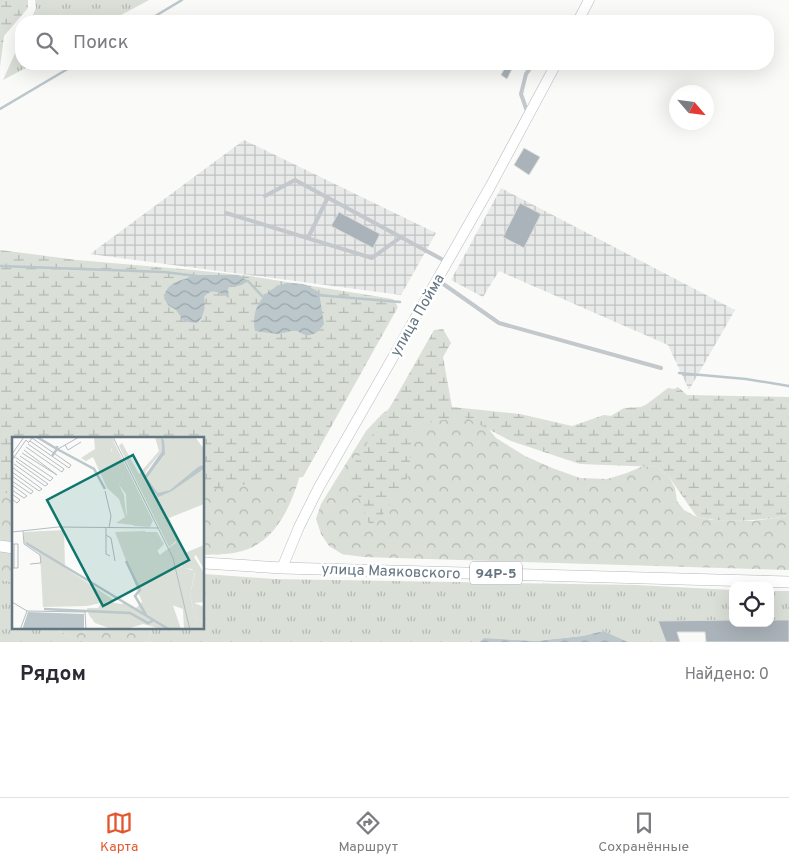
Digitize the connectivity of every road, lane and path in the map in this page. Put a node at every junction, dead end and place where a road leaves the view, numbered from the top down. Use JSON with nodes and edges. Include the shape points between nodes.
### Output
{"nodes":[{"id":1,"x":589,"y":0,"type":"edge"},
{"id":2,"x":581,"y":15,"type":"edge"},
{"id":3,"x":529,"y":70,"type":"edge"},
{"id":4,"x":553,"y":70,"type":"edge"},
{"id":5,"x":528,"y":116,"type":"junction"},
{"id":6,"x":265,"y":196,"type":"dead end"},
{"id":7,"x":328,"y":197,"type":"junction"},
{"id":8,"x":226,"y":213,"type":"dead end"},
{"id":9,"x":401,"y":237,"type":"junction"},
{"id":10,"x":308,"y":238,"type":"junction"},
{"id":11,"x":447,"y":262,"type":"junction"},
{"id":12,"x":437,"y":280,"type":"junction"},
{"id":13,"x":661,"y":368,"type":"dead end"},
{"id":14,"x":205,"y":563,"type":"edge"},
{"id":15,"x":282,"y":568,"type":"junction"},
{"id":16,"x":789,"y":582,"type":"edge"}],
"edges":[{"from":1,"to":2,"type":"main road"},
{"from":3,"to":5,"type":"lane","via":[[520,94]]},
{"from":4,"to":5,"type":"main road","name":"улица Пойма"},
{"from":5,"to":11,"type":"main road","name":"улица Пойма"},
{"from":6,"to":7,"type":"lane","via":[[295,180]]},
{"from":7,"to":9,"type":"lane"},
{"from":7,"to":10,"type":"lane"},
{"from":8,"to":10,"type":"lane"},
{"from":9,"to":10,"type":"lane","via":[[372,258]]},
{"from":9,"to":11,"type":"lane"},
{"from":11,"to":12,"type":"main road","name":"улица Пойма"},
{"from":12,"to":13,"type":"lane","via":[[499,323]]},
{"from":12,"to":15,"type":"main road","name":"улица Пойма","via":[[319,487]]},
{"from":14,"to":15,"type":"main road","name":"улица Маяковского","number":"94Р-5"},
{"from":15,"to":16,"type":"main road","name":"улица Маяковского","number":"94Р-5"}]}
